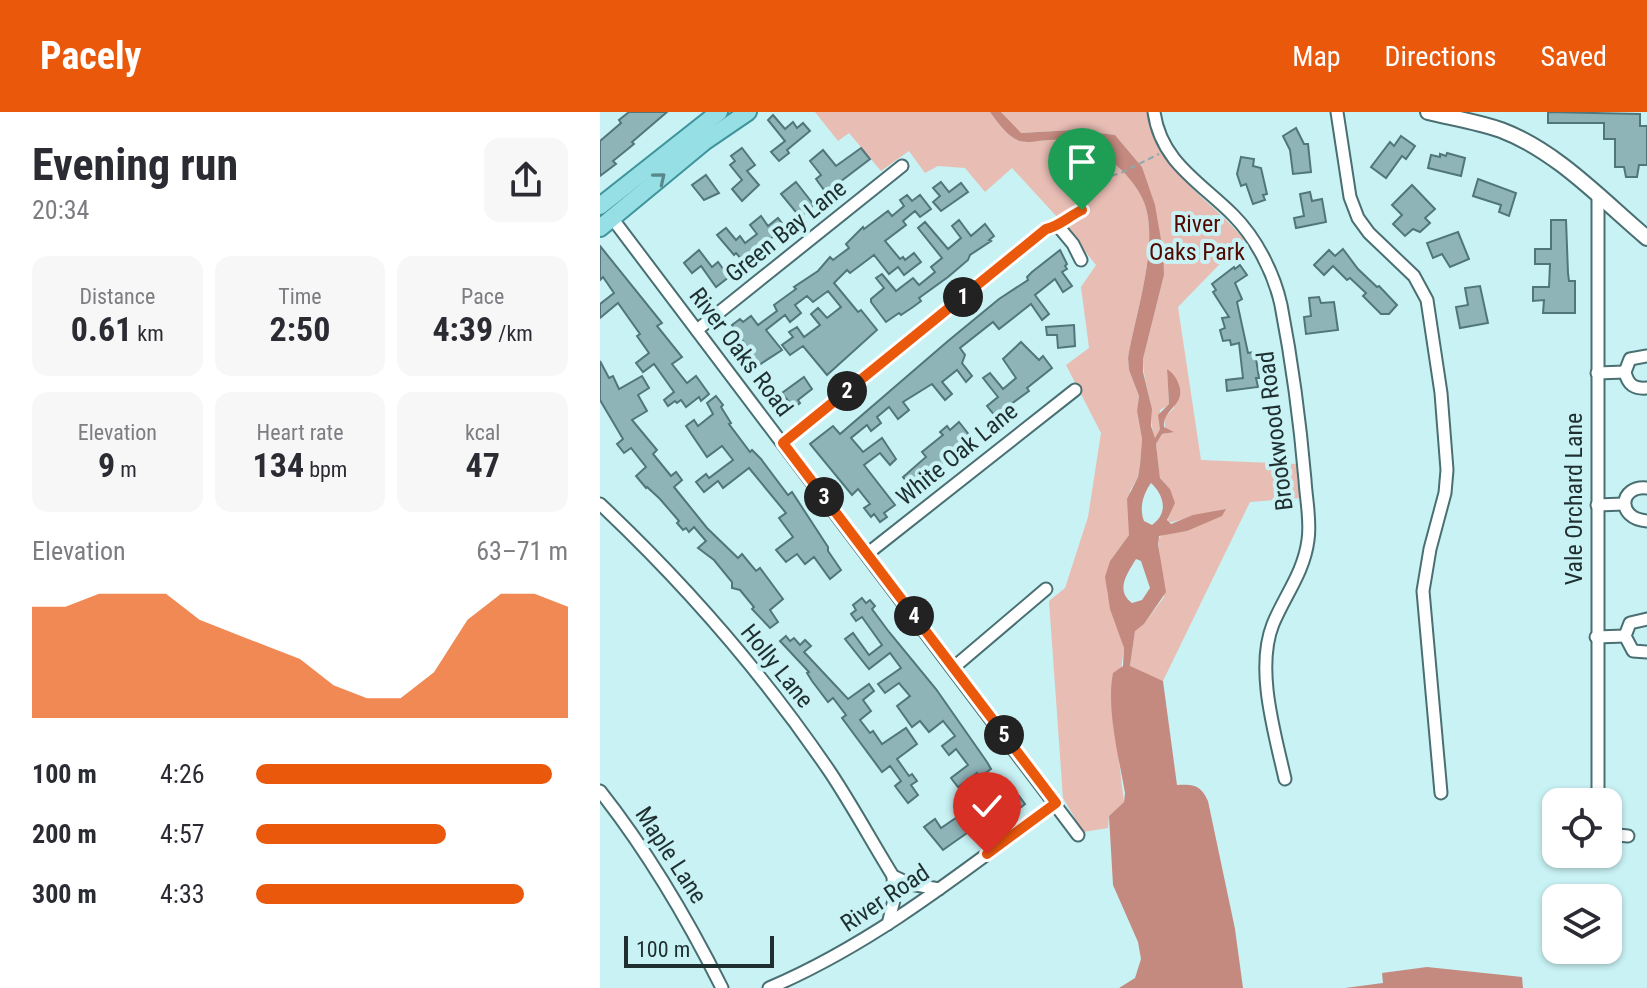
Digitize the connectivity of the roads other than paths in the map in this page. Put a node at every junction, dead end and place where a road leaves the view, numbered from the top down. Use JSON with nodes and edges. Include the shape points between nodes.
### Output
{"nodes":[{"id":1,"x":719,"y":112,"type":"edge"},
{"id":2,"x":748,"y":112,"type":"edge"},
{"id":3,"x":1154,"y":112,"type":"edge"},
{"id":4,"x":1337,"y":112,"type":"edge"},
{"id":5,"x":1428,"y":112,"type":"edge"},
{"id":6,"x":902,"y":166,"type":"dead end"},
{"id":7,"x":1598,"y":197,"type":"junction"},
{"id":8,"x":603,"y":212,"type":"edge"},
{"id":9,"x":1647,"y":238,"type":"edge"},
{"id":10,"x":1081,"y":260,"type":"dead end"},
{"id":11,"x":697,"y":330,"type":"junction"},
{"id":12,"x":1647,"y":356,"type":"edge"},
{"id":13,"x":1625,"y":372,"type":"junction"},
{"id":14,"x":1597,"y":373,"type":"junction"},
{"id":15,"x":1647,"y":388,"type":"edge"},
{"id":16,"x":1075,"y":390,"type":"dead end"},
{"id":17,"x":783,"y":443,"type":"junction"},
{"id":18,"x":1647,"y":488,"type":"edge"},
{"id":19,"x":600,"y":504,"type":"edge"},
{"id":20,"x":1624,"y":504,"type":"junction"},
{"id":21,"x":1597,"y":505,"type":"junction"},
{"id":22,"x":1647,"y":521,"type":"edge"},
{"id":23,"x":867,"y":554,"type":"junction"},
{"id":24,"x":1046,"y":589,"type":"dead end"},
{"id":25,"x":1647,"y":619,"type":"edge"},
{"id":26,"x":1625,"y":636,"type":"junction"},
{"id":27,"x":1596,"y":637,"type":"junction"},
{"id":28,"x":1647,"y":652,"type":"edge"},
{"id":29,"x":953,"y":668,"type":"junction"},
{"id":30,"x":1285,"y":779,"type":"dead end"},
{"id":31,"x":1598,"y":788,"type":"edge"},
{"id":32,"x":600,"y":791,"type":"edge"},
{"id":33,"x":1441,"y":793,"type":"dead end"},
{"id":34,"x":1056,"y":803,"type":"junction"},
{"id":35,"x":1078,"y":835,"type":"dead end"},
{"id":36,"x":1622,"y":835,"type":"edge"},
{"id":37,"x":1628,"y":836,"type":"dead end"},
{"id":38,"x":893,"y":876,"type":"junction"},
{"id":39,"x":939,"y":889,"type":"junction"},
{"id":40,"x":888,"y":924,"type":"junction"},
{"id":41,"x":722,"y":988,"type":"edge"},
{"id":42,"x":769,"y":988,"type":"edge"}],
"edges":[{"from":1,"to":8,"type":"main road"},
{"from":8,"to":2,"type":"main road","one_way":true},
{"from":3,"to":30,"type":"street","name":"Brookwood Road","via":[[1167,149],[1187,176],[1248,234],[1271,275],[1285,329],[1309,530],[1301,570],[1269,642],[1267,693]]},
{"from":4,"to":33,"type":"street","via":[[1358,218],[1414,276],[1430,311],[1447,470],[1423,591]]},
{"from":5,"to":7,"type":"street","via":[[1503,131],[1534,146]]},
{"from":6,"to":11,"type":"street","name":"Green Bay Lane"},
{"from":7,"to":9,"type":"street"},
{"from":7,"to":14,"type":"street","name":"Vale Orchard Lane"},
{"from":8,"to":11,"type":"street","name":"River Oaks Road"},
{"from":10,"to":17,"type":"street","via":[[1058,226],[1046,229]]},
{"from":11,"to":17,"type":"street","name":"River Oaks Road"},
{"from":12,"to":13,"type":"street","via":[[1630,359]]},
{"from":13,"to":14,"type":"street"},
{"from":13,"to":15,"type":"street","via":[[1631,385]]},
{"from":14,"to":21,"type":"street","name":"Vale Orchard Lane"},
{"from":16,"to":23,"type":"street","name":"White Oak Lane"},
{"from":17,"to":23,"type":"street","name":"River Oaks Road"},
{"from":18,"to":20,"type":"street","via":[[1633,491]]},
{"from":19,"to":38,"type":"street","name":"Holly Lane","via":[[703,610],[788,713]]},
{"from":20,"to":21,"type":"street"},
{"from":20,"to":22,"type":"street","via":[[1628,514]]},
{"from":21,"to":27,"type":"street","name":"Vale Orchard Lane"},
{"from":23,"to":29,"type":"street","name":"River Oaks Road"},
{"from":24,"to":29,"type":"street"},
{"from":25,"to":26,"type":"street","via":[[1630,623]]},
{"from":26,"to":27,"type":"street"},
{"from":26,"to":28,"type":"street","via":[[1633,651]]},
{"from":27,"to":31,"type":"street","name":"Vale Orchard Lane"},
{"from":29,"to":34,"type":"street","name":"River Oaks Road"},
{"from":32,"to":41,"type":"street","name":"Maple Lane","via":[[663,879]]},
{"from":34,"to":35,"type":"street","name":"River Oaks Road"},
{"from":34,"to":39,"type":"street","name":"River Road"},
{"from":36,"to":37,"type":"street"},
{"from":38,"to":39,"type":"street"},
{"from":38,"to":40,"type":"street"},
{"from":39,"to":40,"type":"street","name":"River Road"},
{"from":40,"to":42,"type":"street","name":"River Road"}]}
